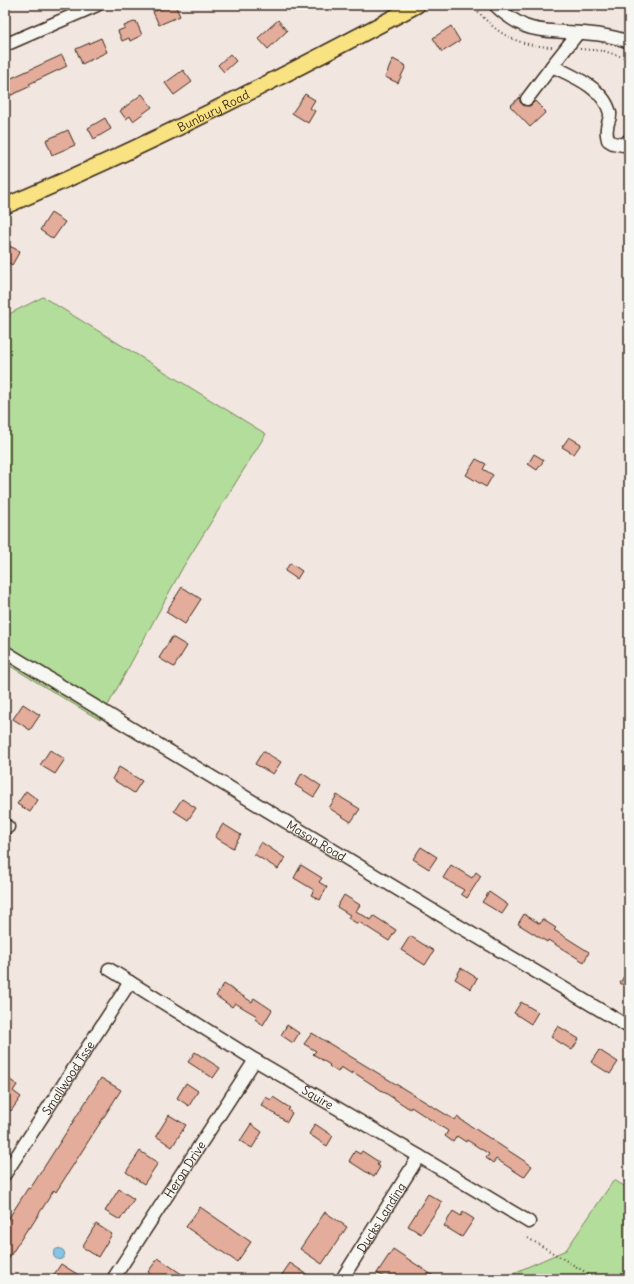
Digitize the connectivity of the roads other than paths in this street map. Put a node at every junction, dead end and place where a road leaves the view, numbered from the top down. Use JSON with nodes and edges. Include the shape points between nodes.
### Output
{"nodes":[{"id":1,"x":97,"y":5,"type":"edge"},
{"id":2,"x":417,"y":5,"type":"edge"},
{"id":3,"x":495,"y":5,"type":"edge"},
{"id":4,"x":578,"y":33,"type":"junction"},
{"id":5,"x":629,"y":42,"type":"edge"},
{"id":6,"x":5,"y":45,"type":"edge"},
{"id":7,"x":552,"y":66,"type":"junction"},
{"id":8,"x":527,"y":99,"type":"dead end"},
{"id":9,"x":629,"y":140,"type":"edge"},
{"id":10,"x":5,"y":206,"type":"edge"},
{"id":11,"x":5,"y":652,"type":"edge"},
{"id":12,"x":109,"y":969,"type":"dead end"},
{"id":13,"x":130,"y":982,"type":"junction"},
{"id":14,"x":629,"y":1027,"type":"edge"},
{"id":15,"x":255,"y":1060,"type":"junction"},
{"id":16,"x":419,"y":1156,"type":"junction"},
{"id":17,"x":5,"y":1174,"type":"edge"},
{"id":18,"x":529,"y":1222,"type":"dead end"},
{"id":19,"x":113,"y":1279,"type":"edge"},
{"id":20,"x":342,"y":1279,"type":"edge"}],
"edges":[{"from":1,"to":6,"type":"street"},
{"from":2,"to":10,"type":"main road","name":"Bunbury Road","via":[[219,108]]},
{"from":3,"to":4,"type":"street","via":[[508,17],[526,26]]},
{"from":4,"to":5,"type":"street","via":[[613,36]]},
{"from":4,"to":7,"type":"street"},
{"from":7,"to":8,"type":"street"},
{"from":7,"to":9,"type":"street","via":[[581,80],[596,91],[606,103],[610,115],[606,128],[608,140],[613,144],[623,145]]},
{"from":11,"to":14,"type":"street","name":"Mason Road"},
{"from":12,"to":13,"type":"street","name":"Squire"},
{"from":13,"to":15,"type":"street","name":"Squire"},
{"from":13,"to":17,"type":"street","name":"Smallwood Tsse"},
{"from":15,"to":16,"type":"street","name":"Squire"},
{"from":15,"to":19,"type":"street","name":"Heron Drive"},
{"from":16,"to":18,"type":"street","name":"Squire"},
{"from":16,"to":20,"type":"street","name":"Ducks Landing"}]}
